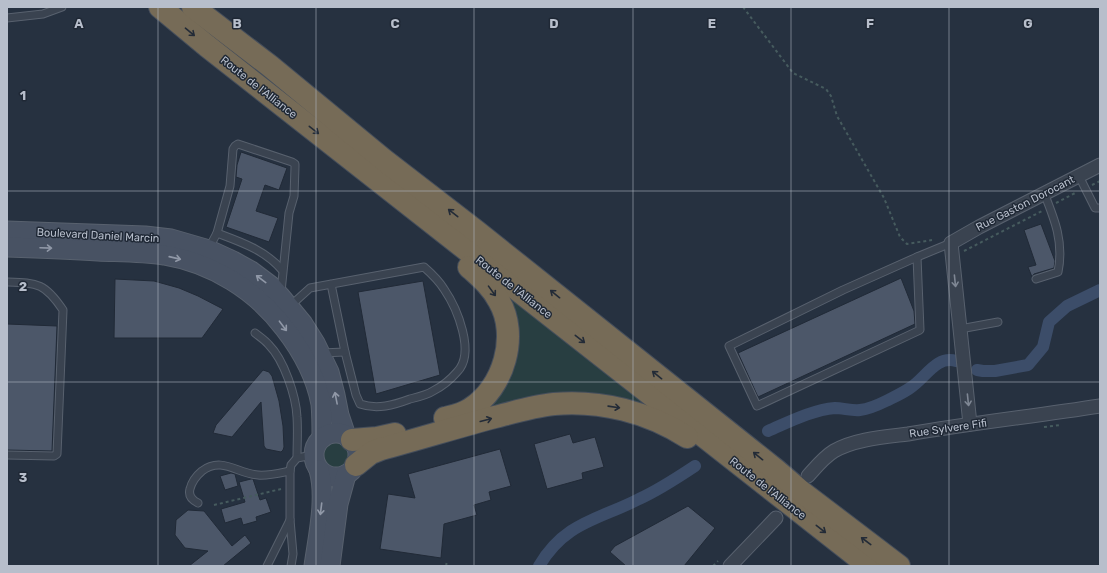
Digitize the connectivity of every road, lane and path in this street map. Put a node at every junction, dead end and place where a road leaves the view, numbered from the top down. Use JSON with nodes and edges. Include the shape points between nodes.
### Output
{"nodes":[{"id":1,"x":62,"y":7,"type":"edge"},
{"id":2,"x":160,"y":7,"type":"edge"},
{"id":3,"x":193,"y":7,"type":"edge"},
{"id":4,"x":214,"y":7,"type":"edge"},
{"id":5,"x":743,"y":7,"type":"edge"},
{"id":6,"x":7,"y":18,"type":"edge"},
{"id":7,"x":384,"y":160,"type":"junction"},
{"id":8,"x":1100,"y":165,"type":"edge"},
{"id":9,"x":1078,"y":176,"type":"junction"},
{"id":10,"x":1100,"y":181,"type":"edge"},
{"id":11,"x":1085,"y":188,"type":"junction"},
{"id":12,"x":1044,"y":193,"type":"junction"},
{"id":13,"x":396,"y":194,"type":"junction"},
{"id":14,"x":1050,"y":207,"type":"junction"},
{"id":15,"x":1100,"y":208,"type":"edge"},
{"id":16,"x":7,"y":232,"type":"edge"},
{"id":17,"x":216,"y":233,"type":"junction"},
{"id":18,"x":951,"y":243,"type":"junction"},
{"id":19,"x":7,"y":247,"type":"edge"},
{"id":20,"x":209,"y":250,"type":"junction"},
{"id":21,"x":960,"y":255,"type":"dead end"},
{"id":22,"x":917,"y":258,"type":"junction"},
{"id":23,"x":282,"y":270,"type":"junction"},
{"id":24,"x":1036,"y":279,"type":"dead end"},
{"id":25,"x":7,"y":282,"type":"edge"},
{"id":26,"x":331,"y":284,"type":"junction"},
{"id":27,"x":285,"y":302,"type":"junction"},
{"id":28,"x":998,"y":322,"type":"dead end"},
{"id":29,"x":960,"y":329,"type":"junction"},
{"id":30,"x":255,"y":333,"type":"dead end"},
{"id":31,"x":345,"y":352,"type":"junction"},
{"id":32,"x":320,"y":354,"type":"junction"},
{"id":33,"x":1100,"y":406,"type":"edge"},
{"id":34,"x":970,"y":424,"type":"junction"},
{"id":35,"x":1064,"y":424,"type":"dead end"},
{"id":36,"x":1042,"y":428,"type":"dead end"},
{"id":37,"x":322,"y":438,"type":"junction"},
{"id":38,"x":349,"y":438,"type":"junction"},
{"id":39,"x":7,"y":455,"type":"edge"},
{"id":40,"x":310,"y":461,"type":"junction"},
{"id":41,"x":351,"y":470,"type":"junction"},
{"id":42,"x":290,"y":471,"type":"junction"},
{"id":43,"x":808,"y":476,"type":"dead end"},
{"id":44,"x":763,"y":484,"type":"junction"},
{"id":45,"x":290,"y":487,"type":"junction"},
{"id":46,"x":198,"y":503,"type":"dead end"},
{"id":47,"x":214,"y":505,"type":"dead end"},
{"id":48,"x":776,"y":518,"type":"dead end"},
{"id":49,"x":290,"y":520,"type":"junction"},
{"id":50,"x":447,"y":561,"type":"dead end"},
{"id":51,"x":267,"y":566,"type":"edge"},
{"id":52,"x":291,"y":566,"type":"edge"},
{"id":53,"x":314,"y":566,"type":"edge"},
{"id":54,"x":330,"y":566,"type":"edge"},
{"id":55,"x":446,"y":566,"type":"edge"},
{"id":56,"x":730,"y":566,"type":"edge"},
{"id":57,"x":869,"y":566,"type":"edge"},
{"id":58,"x":899,"y":566,"type":"edge"}],
"edges":[{"from":1,"to":6,"type":"lane","via":[[43,14]]},
{"from":2,"to":13,"type":"highway","name":"Route de l'Alliance","one_way":true},
{"from":3,"to":7,"type":"highway","name":"Route de l'Alliance","via":[[270,66]]},
{"from":4,"to":7,"type":"highway","via":[[285,70],[354,126],[373,144]]},
{"from":5,"to":18,"type":"path","via":[[793,73],[826,89],[837,116],[884,198],[900,237],[907,244],[937,239]]},
{"from":58,"to":7,"type":"highway","name":"Route de l'Alliance","one_way":true,"via":[[803,493]]},
{"from":8,"to":9,"type":"street","name":"Rue Gaston Dorocant"},
{"from":9,"to":11,"type":"lane"},
{"from":9,"to":12,"type":"street","name":"Rue Gaston Dorocant"},
{"from":10,"to":11,"type":"path"},
{"from":11,"to":14,"type":"path"},
{"from":11,"to":15,"type":"lane","via":[[1095,208]]},
{"from":12,"to":14,"type":"lane"},
{"from":12,"to":18,"type":"street","name":"Rue Gaston Dorocant"},
{"from":13,"to":38,"type":"highway","one_way":true,"via":[[422,223],[490,287],[500,301],[506,322],[506,358],[496,382],[470,409],[392,435]]},
{"from":13,"to":44,"type":"highway","name":"Route de l'Alliance","one_way":true},
{"from":14,"to":21,"type":"path","via":[[972,246]]},
{"from":14,"to":24,"type":"lane","via":[[1059,233],[1060,262],[1058,272]]},
{"from":16,"to":20,"type":"main road","name":"Boulevard Daniel Marcin","via":[[145,236]]},
{"from":17,"to":20,"type":"lane"},
{"from":17,"to":23,"type":"lane","via":[[253,248],[273,260]]},
{"from":17,"to":23,"type":"lane","via":[[230,186],[235,146],[238,144],[292,162],[295,167],[294,196],[289,213]]},
{"from":18,"to":22,"type":"lane"},
{"from":18,"to":29,"type":"street","one_way":true},
{"from":19,"to":37,"type":"main road","name":"Boulevard Daniel Marcin","one_way":true,"via":[[153,254],[204,266],[224,276],[268,308],[291,336],[317,387],[321,406]]},
{"from":27,"to":20,"type":"main road","name":"Boulevard Daniel Marcin","one_way":true,"via":[[251,271]]},
{"from":22,"to":22,"type":"lane","via":[[842,290],[729,346],[757,406],[920,330]]},
{"from":23,"to":27,"type":"lane"},
{"from":25,"to":39,"type":"lane","via":[[31,283],[43,287],[54,296],[63,310],[57,454]]},
{"from":26,"to":27,"type":"lane","via":[[310,288]]},
{"from":26,"to":31,"type":"lane"},
{"from":26,"to":31,"type":"lane","via":[[424,267],[437,280],[453,304],[464,335],[465,358],[458,372],[433,391],[388,407],[360,404]]},
{"from":27,"to":32,"type":"main road","name":"Boulevard Daniel Marcin","via":[[303,324]]},
{"from":28,"to":29,"type":"lane"},
{"from":29,"to":34,"type":"street","one_way":true},
{"from":30,"to":40,"type":"lane","via":[[270,345],[286,373]]},
{"from":31,"to":32,"type":"lane"},
{"from":38,"to":32,"type":"main road","name":"Boulevard Daniel Marcin","one_way":true,"via":[[339,415],[329,372]]},
{"from":33,"to":34,"type":"street","name":"Rue Sylvere Fifi"},
{"from":34,"to":43,"type":"street","name":"Rue Sylvere Fifi","via":[[848,445],[834,451]]},
{"from":35,"to":36,"type":"path"},
{"from":37,"to":38,"type":"main road","via":[[336,433]]},
{"from":37,"to":40,"type":"main road"},
{"from":38,"to":41,"type":"main road","via":[[355,444],[358,454]]},
{"from":40,"to":41,"type":"main road","via":[[325,475],[332,477],[339,477]]},
{"from":40,"to":42,"type":"lane","via":[[291,465]]},
{"from":40,"to":53,"type":"main road","one_way":true,"via":[[321,478],[322,496]]},
{"from":41,"to":44,"type":"highway","one_way":true,"via":[[366,456],[381,449],[442,431],[538,407],[583,404],[620,408],[671,427]]},
{"from":41,"to":54,"type":"main road","via":[[338,504]]},
{"from":42,"to":45,"type":"lane"},
{"from":42,"to":46,"type":"lane","via":[[259,475],[224,464],[206,468],[198,474],[190,489],[190,497]]},
{"from":44,"to":57,"type":"highway","name":"Route de l'Alliance","one_way":true},
{"from":45,"to":47,"type":"path"},
{"from":45,"to":49,"type":"lane"},
{"from":48,"to":56,"type":"street"},
{"from":49,"to":51,"type":"lane"},
{"from":49,"to":52,"type":"lane","via":[[293,554]]},
{"from":50,"to":55,"type":"path"}]}
